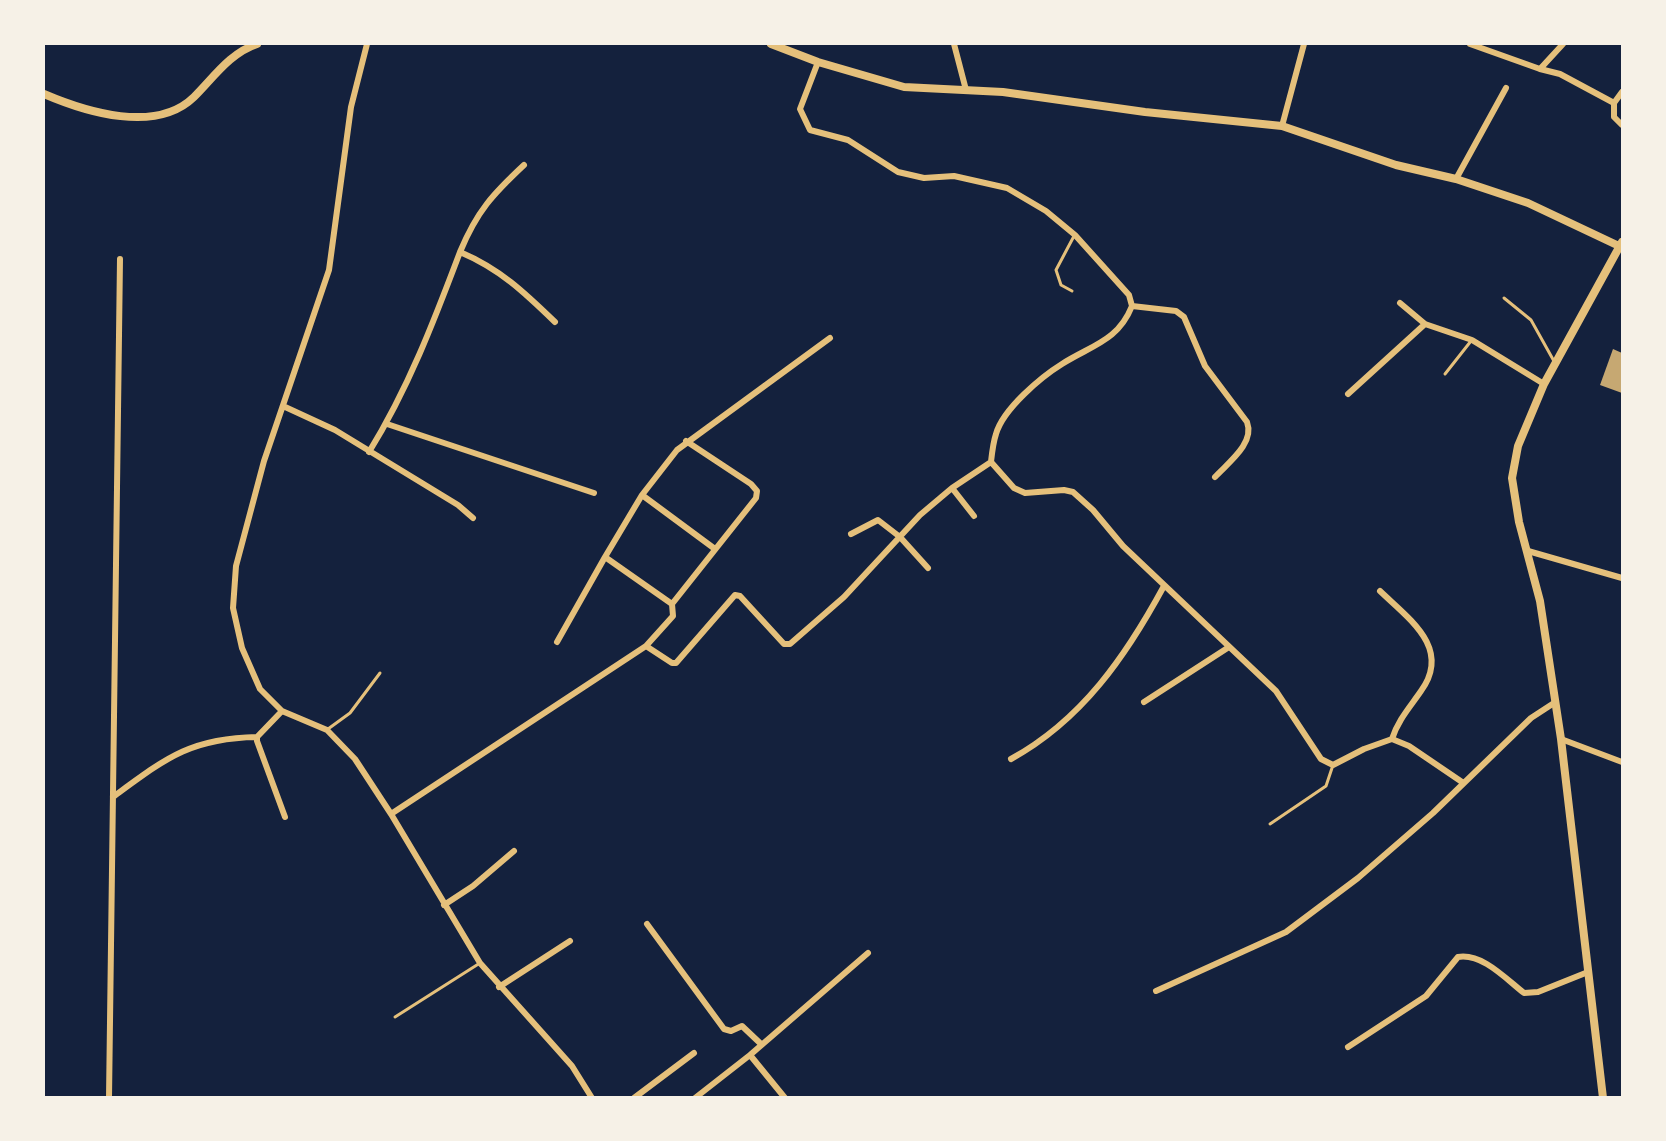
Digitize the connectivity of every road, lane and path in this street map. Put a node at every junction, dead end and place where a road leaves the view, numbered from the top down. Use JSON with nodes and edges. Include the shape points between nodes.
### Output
{"nodes":[{"id":1,"x":257,"y":44,"type":"edge"},
{"id":2,"x":367,"y":44,"type":"edge"},
{"id":3,"x":771,"y":44,"type":"edge"},
{"id":4,"x":954,"y":44,"type":"edge"},
{"id":5,"x":1304,"y":44,"type":"edge"},
{"id":6,"x":1470,"y":44,"type":"edge"},
{"id":7,"x":1563,"y":44,"type":"edge"},
{"id":8,"x":243,"y":46,"type":"edge"},
{"id":9,"x":818,"y":62,"type":"junction"},
{"id":10,"x":1540,"y":69,"type":"junction"},
{"id":11,"x":1506,"y":88,"type":"dead end"},
{"id":12,"x":966,"y":90,"type":"junction"},
{"id":13,"x":1623,"y":92,"type":"edge"},
{"id":14,"x":44,"y":94,"type":"edge"},
{"id":15,"x":1614,"y":103,"type":"junction"},
{"id":16,"x":1623,"y":125,"type":"edge"},
{"id":17,"x":1281,"y":126,"type":"junction"},
{"id":18,"x":524,"y":165,"type":"dead end"},
{"id":19,"x":1456,"y":179,"type":"junction"},
{"id":20,"x":1075,"y":235,"type":"junction"},
{"id":21,"x":1621,"y":246,"type":"edge"},
{"id":22,"x":460,"y":252,"type":"junction"},
{"id":23,"x":120,"y":259,"type":"dead end"},
{"id":24,"x":1072,"y":291,"type":"dead end"},
{"id":25,"x":1504,"y":298,"type":"dead end"},
{"id":26,"x":1400,"y":303,"type":"dead end"},
{"id":27,"x":1132,"y":306,"type":"junction"},
{"id":28,"x":555,"y":322,"type":"dead end"},
{"id":29,"x":1425,"y":324,"type":"junction"},
{"id":30,"x":830,"y":338,"type":"dead end"},
{"id":31,"x":1472,"y":340,"type":"junction"},
{"id":32,"x":1556,"y":364,"type":"junction"},
{"id":33,"x":1445,"y":374,"type":"dead end"},
{"id":34,"x":1544,"y":384,"type":"junction"},
{"id":35,"x":1348,"y":394,"type":"dead end"},
{"id":36,"x":283,"y":406,"type":"junction"},
{"id":37,"x":387,"y":424,"type":"junction"},
{"id":38,"x":686,"y":441,"type":"junction"},
{"id":39,"x":369,"y":452,"type":"junction"},
{"id":40,"x":991,"y":462,"type":"junction"},
{"id":41,"x":1215,"y":477,"type":"dead end"},
{"id":42,"x":952,"y":488,"type":"junction"},
{"id":43,"x":594,"y":493,"type":"dead end"},
{"id":44,"x":642,"y":495,"type":"junction"},
{"id":45,"x":974,"y":516,"type":"dead end"},
{"id":46,"x":473,"y":519,"type":"dead end"},
{"id":47,"x":851,"y":534,"type":"dead end"},
{"id":48,"x":900,"y":537,"type":"junction"},
{"id":49,"x":715,"y":549,"type":"junction"},
{"id":50,"x":1528,"y":551,"type":"junction"},
{"id":51,"x":604,"y":557,"type":"junction"},
{"id":52,"x":928,"y":568,"type":"dead end"},
{"id":53,"x":1623,"y":578,"type":"edge"},
{"id":54,"x":1164,"y":586,"type":"junction"},
{"id":55,"x":1380,"y":591,"type":"dead end"},
{"id":56,"x":672,"y":604,"type":"junction"},
{"id":57,"x":556,"y":642,"type":"dead end"},
{"id":58,"x":646,"y":646,"type":"junction"},
{"id":59,"x":1229,"y":647,"type":"junction"},
{"id":60,"x":380,"y":673,"type":"dead end"},
{"id":61,"x":1144,"y":702,"type":"dead end"},
{"id":62,"x":1554,"y":703,"type":"junction"},
{"id":63,"x":282,"y":711,"type":"junction"},
{"id":64,"x":327,"y":730,"type":"junction"},
{"id":65,"x":257,"y":737,"type":"junction"},
{"id":66,"x":1392,"y":739,"type":"junction"},
{"id":67,"x":1561,"y":739,"type":"junction"},
{"id":68,"x":1011,"y":759,"type":"dead end"},
{"id":69,"x":1623,"y":762,"type":"edge"},
{"id":70,"x":1333,"y":765,"type":"junction"},
{"id":71,"x":1462,"y":782,"type":"junction"},
{"id":72,"x":113,"y":797,"type":"junction"},
{"id":73,"x":391,"y":814,"type":"junction"},
{"id":74,"x":285,"y":817,"type":"dead end"},
{"id":75,"x":1270,"y":824,"type":"dead end"},
{"id":76,"x":514,"y":851,"type":"dead end"},
{"id":77,"x":444,"y":905,"type":"junction"},
{"id":78,"x":647,"y":924,"type":"dead end"},
{"id":79,"x":570,"y":941,"type":"dead end"},
{"id":80,"x":868,"y":953,"type":"dead end"},
{"id":81,"x":480,"y":963,"type":"junction"},
{"id":82,"x":1588,"y":972,"type":"junction"},
{"id":83,"x":499,"y":987,"type":"junction"},
{"id":84,"x":1156,"y":991,"type":"dead end"},
{"id":85,"x":395,"y":1017,"type":"dead end"},
{"id":86,"x":761,"y":1044,"type":"junction"},
{"id":87,"x":1348,"y":1047,"type":"dead end"},
{"id":88,"x":694,"y":1053,"type":"dead end"},
{"id":89,"x":750,"y":1055,"type":"junction"},
{"id":90,"x":109,"y":1098,"type":"edge"},
{"id":91,"x":592,"y":1098,"type":"edge"},
{"id":92,"x":634,"y":1098,"type":"edge"},
{"id":93,"x":695,"y":1098,"type":"edge"},
{"id":94,"x":785,"y":1098,"type":"edge"},
{"id":95,"x":1603,"y":1098,"type":"edge"}],
"edges":[{"from":1,"to":8,"type":"street"},
{"from":2,"to":36,"type":"street","via":[[351,106],[329,270]]},
{"from":3,"to":9,"type":"street"},
{"from":4,"to":12,"type":"street"},
{"from":5,"to":17,"type":"street"},
{"from":6,"to":10,"type":"street"},
{"from":7,"to":10,"type":"street"},
{"from":8,"to":14,"type":"street","via":[[191,99],[168,113],[139,117],[94,111]]},
{"from":9,"to":12,"type":"street","via":[[904,87]]},
{"from":9,"to":20,"type":"street","via":[[800,109],[810,130],[848,140],[898,172],[924,178],[954,176],[1007,188],[1046,211]]},
{"from":10,"to":15,"type":"street","via":[[1560,74]]},
{"from":11,"to":19,"type":"street"},
{"from":12,"to":17,"type":"street"},
{"from":13,"to":15,"type":"street"},
{"from":15,"to":16,"type":"street","via":[[1614,117]]},
{"from":17,"to":19,"type":"street","via":[[1396,165]]},
{"from":18,"to":22,"type":"street","via":[[473,220]]},
{"from":19,"to":21,"type":"street","via":[[1528,203]]},
{"from":20,"to":24,"type":"lane","via":[[1056,270],[1061,285]]},
{"from":20,"to":27,"type":"street","via":[[1121,286]]},
{"from":21,"to":32,"type":"street"},
{"from":22,"to":28,"type":"street","via":[[489,264]]},
{"from":22,"to":37,"type":"street","via":[[426,343]]},
{"from":23,"to":72,"type":"street"},
{"from":25,"to":32,"type":"lane","via":[[1532,320]]},
{"from":26,"to":29,"type":"street"},
{"from":27,"to":40,"type":"street","via":[[1115,335],[1060,364],[1017,401],[996,432]]},
{"from":27,"to":41,"type":"street","via":[[1176,311],[1184,317],[1205,366],[1246,422],[1248,440]]},
{"from":29,"to":31,"type":"street"},
{"from":29,"to":35,"type":"street"},
{"from":30,"to":38,"type":"street"},
{"from":31,"to":33,"type":"lane"},
{"from":31,"to":34,"type":"street"},
{"from":32,"to":34,"type":"street"},
{"from":34,"to":50,"type":"street","via":[[1518,446],[1512,478]]},
{"from":36,"to":39,"type":"street","via":[[335,430]]},
{"from":36,"to":63,"type":"street","via":[[236,566],[233,608],[242,648],[260,689]]},
{"from":37,"to":39,"type":"street"},
{"from":37,"to":43,"type":"street"},
{"from":38,"to":44,"type":"street"},
{"from":38,"to":49,"type":"street","via":[[757,491],[756,498]]},
{"from":39,"to":46,"type":"street","via":[[458,505]]},
{"from":40,"to":42,"type":"street"},
{"from":40,"to":54,"type":"street","via":[[1014,488],[1025,493],[1073,492]]},
{"from":42,"to":45,"type":"street"},
{"from":42,"to":48,"type":"street"},
{"from":44,"to":49,"type":"street"},
{"from":44,"to":51,"type":"street"},
{"from":47,"to":48,"type":"street","via":[[878,520]]},
{"from":48,"to":52,"type":"street"},
{"from":48,"to":58,"type":"street","via":[[844,597],[787,645],[735,595],[676,663]]},
{"from":49,"to":56,"type":"street"},
{"from":50,"to":53,"type":"street"},
{"from":50,"to":62,"type":"street"},
{"from":51,"to":56,"type":"street"},
{"from":51,"to":57,"type":"street"},
{"from":54,"to":59,"type":"street"},
{"from":54,"to":68,"type":"street","via":[[1111,674],[1039,744]]},
{"from":55,"to":66,"type":"street","via":[[1417,628],[1434,657],[1432,672],[1397,724]]},
{"from":56,"to":58,"type":"street","via":[[673,616]]},
{"from":58,"to":73,"type":"street"},
{"from":59,"to":61,"type":"street"},
{"from":59,"to":70,"type":"street","via":[[1276,691],[1321,759]]},
{"from":60,"to":64,"type":"lane","via":[[350,713]]},
{"from":62,"to":67,"type":"street"},
{"from":62,"to":71,"type":"street","via":[[1531,718]]},
{"from":63,"to":64,"type":"street"},
{"from":63,"to":65,"type":"street"},
{"from":64,"to":73,"type":"street","via":[[355,759]]},
{"from":65,"to":72,"type":"street","via":[[194,745],[159,763]]},
{"from":65,"to":74,"type":"street"},
{"from":66,"to":70,"type":"street"},
{"from":66,"to":71,"type":"street"},
{"from":67,"to":69,"type":"street"},
{"from":67,"to":82,"type":"street"},
{"from":70,"to":75,"type":"lane","via":[[1326,786]]},
{"from":71,"to":84,"type":"street","via":[[1358,878],[1286,932]]},
{"from":72,"to":90,"type":"street"},
{"from":73,"to":77,"type":"street"},
{"from":76,"to":77,"type":"street"},
{"from":77,"to":81,"type":"street"},
{"from":78,"to":86,"type":"street","via":[[724,1029],[742,1026]]},
{"from":79,"to":83,"type":"street"},
{"from":80,"to":86,"type":"street"},
{"from":81,"to":83,"type":"street"},
{"from":81,"to":85,"type":"lane"},
{"from":82,"to":87,"type":"street","via":[[1538,992],[1524,993],[1485,963],[1467,955],[1458,957],[1426,996]]},
{"from":82,"to":95,"type":"street"},
{"from":83,"to":91,"type":"street","via":[[572,1066]]},
{"from":86,"to":89,"type":"street"},
{"from":88,"to":92,"type":"street"},
{"from":89,"to":93,"type":"street"},
{"from":89,"to":94,"type":"street"}]}
